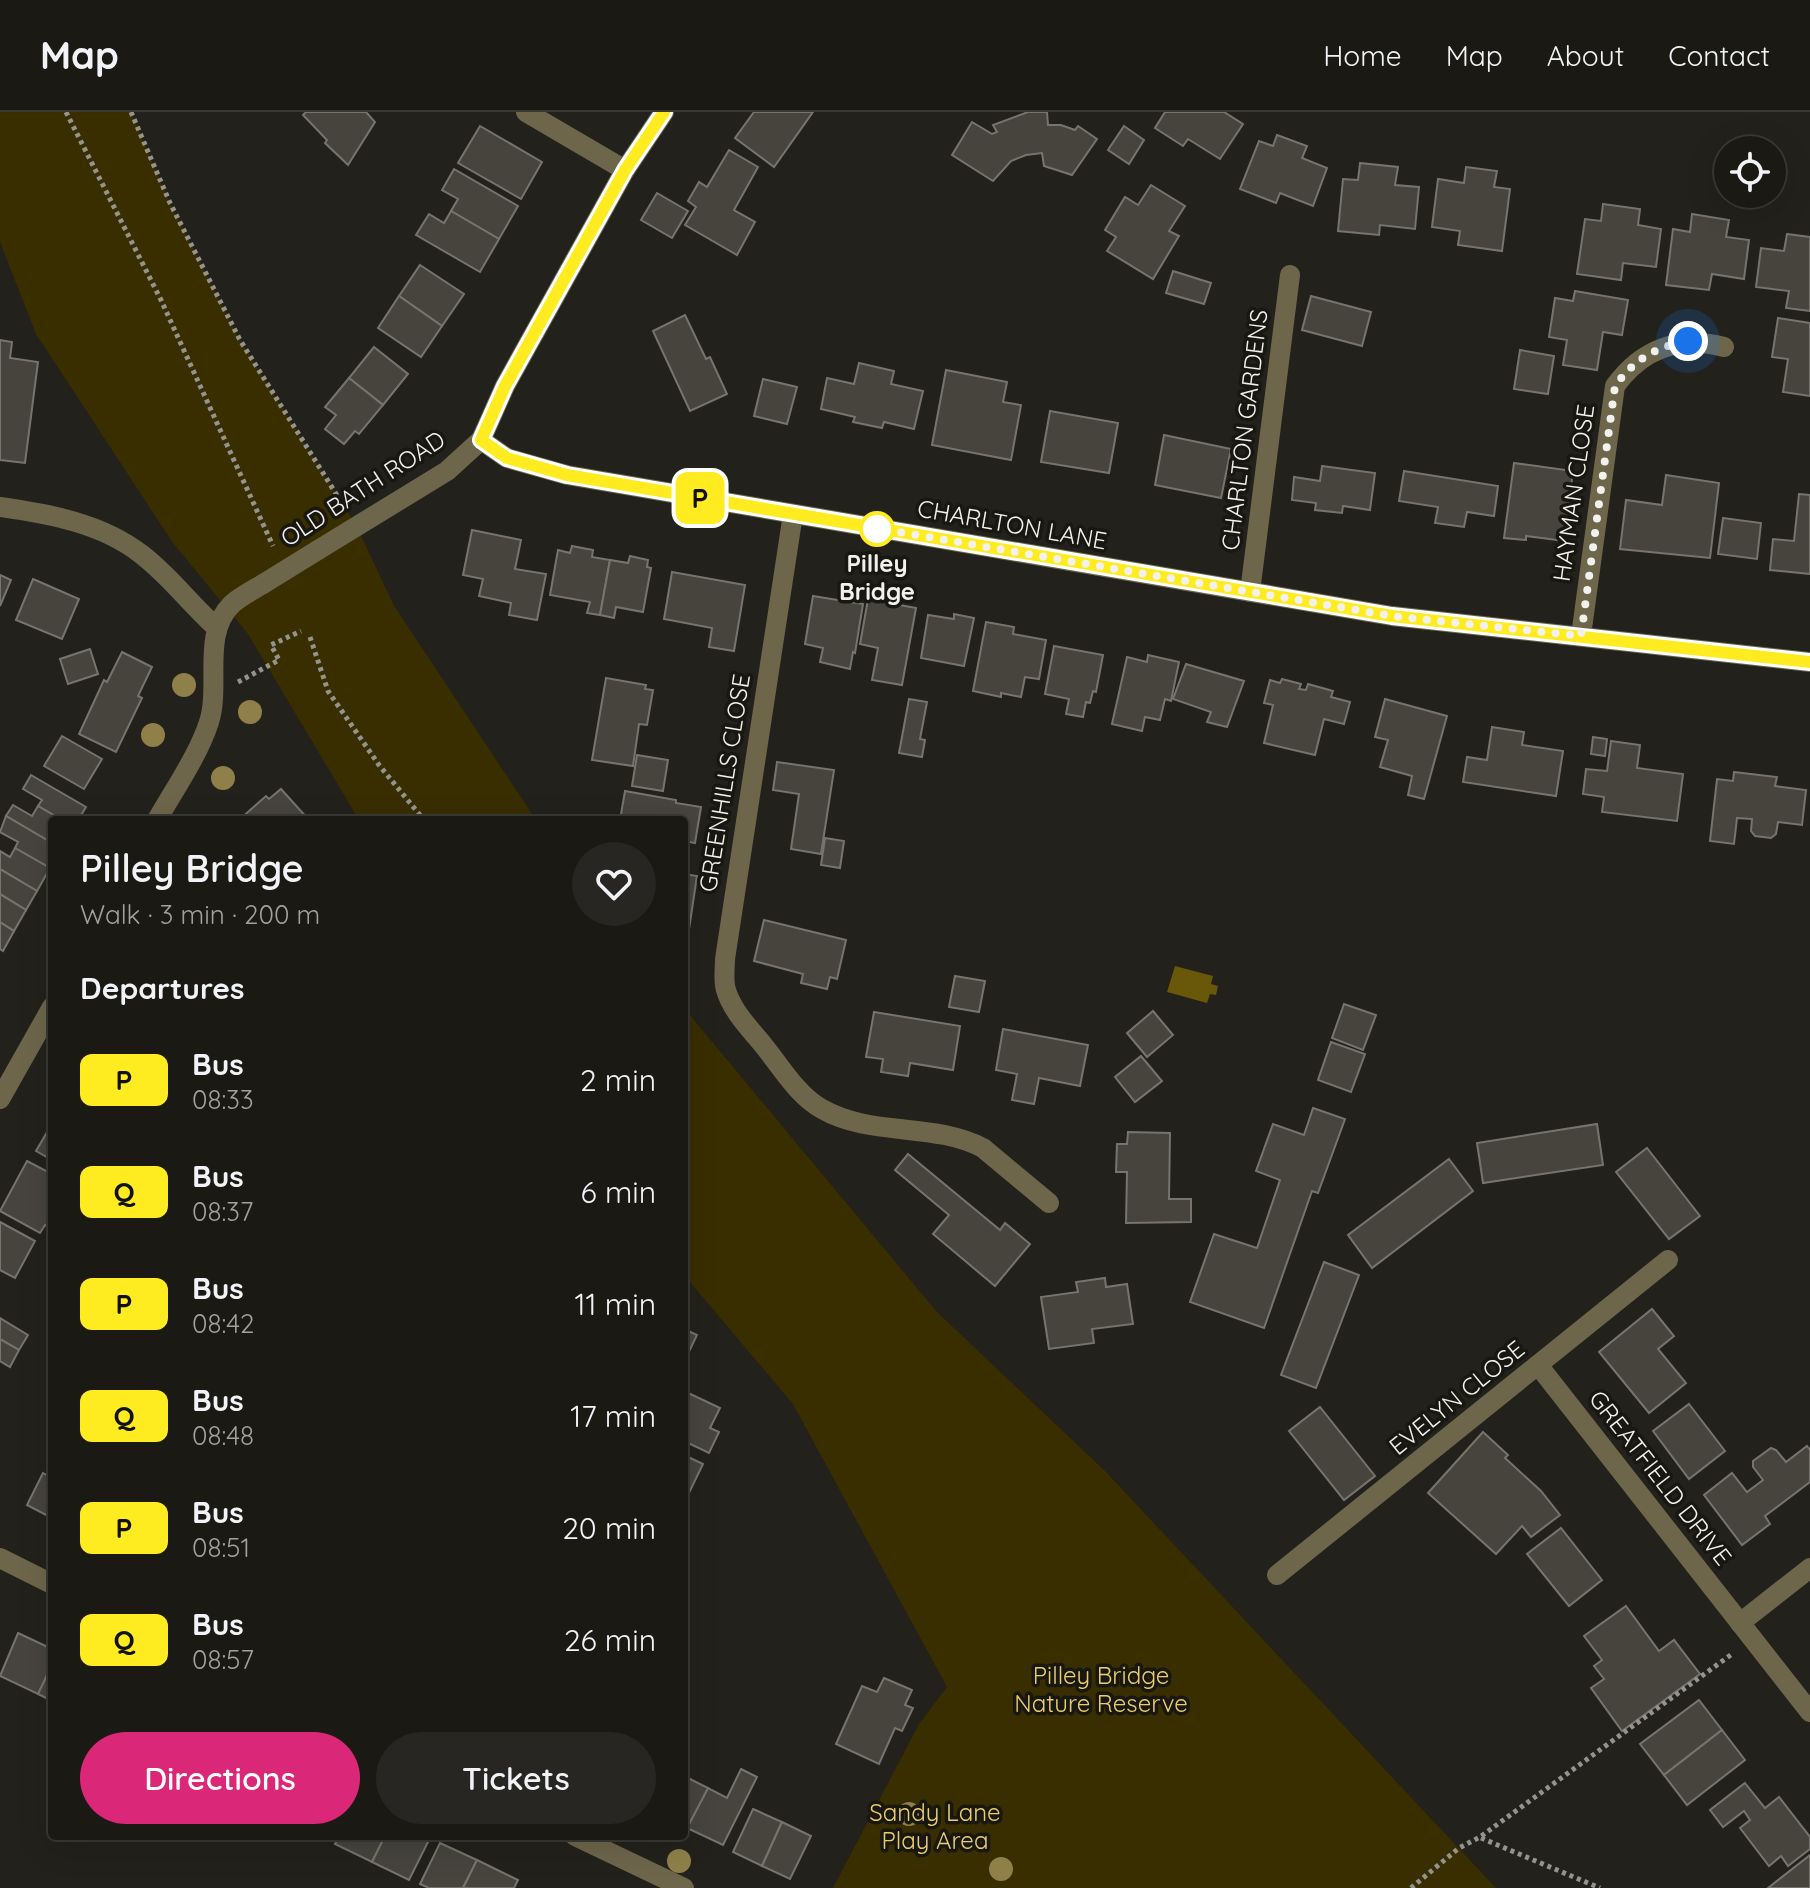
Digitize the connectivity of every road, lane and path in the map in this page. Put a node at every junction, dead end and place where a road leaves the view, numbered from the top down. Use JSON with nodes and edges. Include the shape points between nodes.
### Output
{"nodes":[{"id":1,"x":66,"y":112,"type":"edge"},
{"id":2,"x":131,"y":112,"type":"edge"},
{"id":3,"x":526,"y":112,"type":"edge"},
{"id":4,"x":664,"y":112,"type":"edge"},
{"id":5,"x":625,"y":170,"type":"junction"},
{"id":6,"x":1290,"y":275,"type":"dead end"},
{"id":7,"x":1724,"y":347,"type":"dead end"},
{"id":8,"x":481,"y":440,"type":"junction"},
{"id":9,"x":0,"y":507,"type":"edge"},
{"id":10,"x":793,"y":514,"type":"junction"},
{"id":11,"x":357,"y":527,"type":"junction"},
{"id":12,"x":273,"y":546,"type":"dead end"},
{"id":13,"x":1250,"y":592,"type":"junction"},
{"id":14,"x":217,"y":628,"type":"junction"},
{"id":15,"x":301,"y":631,"type":"dead end"},
{"id":16,"x":1581,"y":636,"type":"junction"},
{"id":17,"x":310,"y":637,"type":"dead end"},
{"id":18,"x":1810,"y":662,"type":"edge"},
{"id":19,"x":240,"y":680,"type":"dead end"},
{"id":20,"x":159,"y":816,"type":"edge"},
{"id":21,"x":421,"y":816,"type":"edge"},
{"id":22,"x":48,"y":1014,"type":"edge"},
{"id":23,"x":0,"y":1099,"type":"edge"},
{"id":24,"x":1049,"y":1203,"type":"dead end"},
{"id":25,"x":1668,"y":1260,"type":"dead end"},
{"id":26,"x":1538,"y":1365,"type":"junction"},
{"id":27,"x":0,"y":1558,"type":"edge"},
{"id":28,"x":1810,"y":1568,"type":"edge"},
{"id":29,"x":1277,"y":1575,"type":"dead end"},
{"id":30,"x":48,"y":1582,"type":"edge"},
{"id":31,"x":1740,"y":1623,"type":"junction"},
{"id":32,"x":1810,"y":1712,"type":"edge"},
{"id":33,"x":1480,"y":1837,"type":"junction"},
{"id":34,"x":583,"y":1840,"type":"edge"},
{"id":35,"x":684,"y":1888,"type":"edge"},
{"id":36,"x":1411,"y":1888,"type":"edge"},
{"id":37,"x":1600,"y":1888,"type":"edge"}],
"edges":[{"from":1,"to":12,"type":"path","via":[[161,300]]},
{"from":2,"to":11,"type":"path","via":[[170,203],[240,340]]},
{"from":3,"to":5,"type":"street"},
{"from":4,"to":5,"type":"street","name":"OLD BATH ROAD"},
{"from":5,"to":8,"type":"street","name":"OLD BATH ROAD","via":[[505,386]]},
{"from":6,"to":13,"type":"street","name":"CHARLTON GARDENS"},
{"from":7,"to":16,"type":"street","name":"HAYMAN CLOSE","via":[[1707,342],[1669,344],[1638,360],[1615,386]]},
{"from":8,"to":10,"type":"street","name":"CHARLTON LANE","via":[[507,458],[567,475]]},
{"from":8,"to":11,"type":"street","name":"OLD BATH ROAD","via":[[447,471]]},
{"from":9,"to":14,"type":"street","via":[[79,523],[117,538],[163,573]]},
{"from":10,"to":13,"type":"street","name":"CHARLTON LANE"},
{"from":10,"to":24,"type":"street","name":"GREENHILLS CLOSE","via":[[725,959],[726,990],[740,1016],[821,1109],[861,1124],[972,1142]]},
{"from":11,"to":14,"type":"street","name":"OLD BATH ROAD","bridge":true,"via":[[232,604]]},
{"from":13,"to":16,"type":"street","name":"CHARLTON LANE","via":[[1392,616]]},
{"from":14,"to":20,"type":"street","via":[[214,704],[208,725]]},
{"from":15,"to":19,"type":"path","via":[[271,645],[279,660]]},
{"from":16,"to":18,"type":"street","name":"CHARLTON LANE"},
{"from":17,"to":21,"type":"path","via":[[328,691]]},
{"from":22,"to":23,"type":"street"},
{"from":25,"to":26,"type":"street","name":"EVELYN CLOSE"},
{"from":26,"to":29,"type":"street","name":"EVELYN CLOSE"},
{"from":26,"to":31,"type":"street","name":"GREATFIELD DRIVE"},
{"from":27,"to":30,"type":"street"},
{"from":28,"to":31,"type":"street"},
{"from":31,"to":32,"type":"street","name":"GREATFIELD DRIVE"},
{"from":31,"to":33,"type":"path","via":[[1732,1654]]},
{"from":33,"to":36,"type":"path"},
{"from":33,"to":37,"type":"path"},
{"from":34,"to":35,"type":"street"}]}
